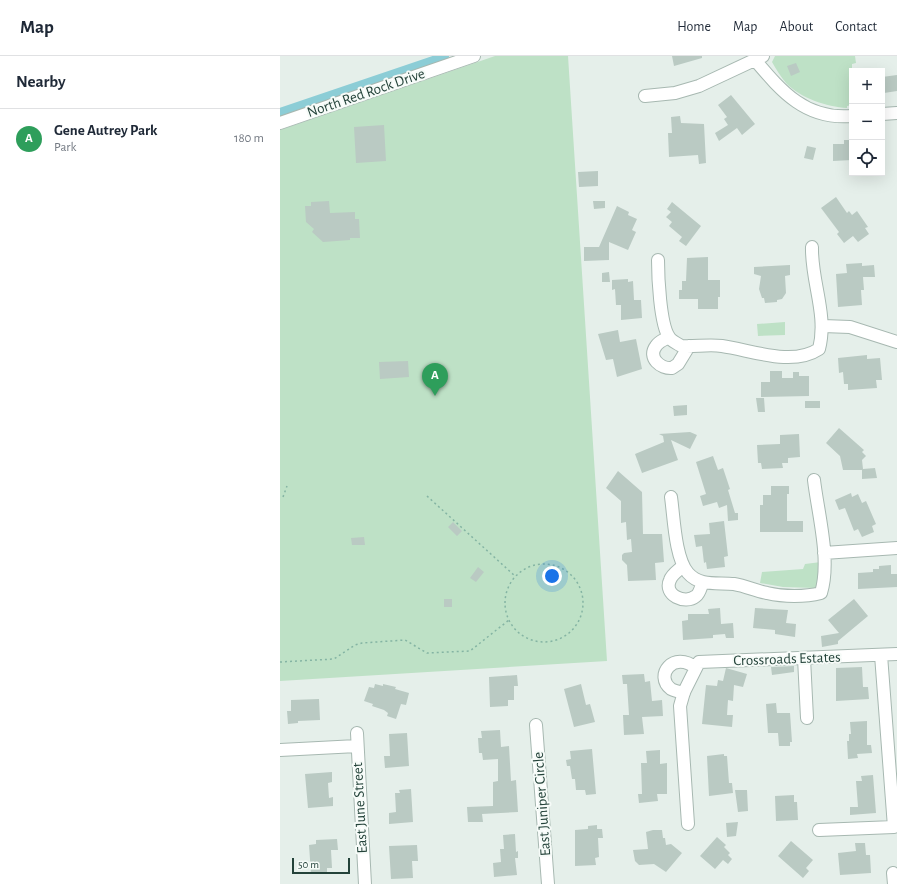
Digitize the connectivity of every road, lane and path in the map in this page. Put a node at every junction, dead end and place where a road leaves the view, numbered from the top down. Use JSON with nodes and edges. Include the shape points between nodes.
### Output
{"nodes":[{"id":1,"x":474,"y":56,"type":"edge"},
{"id":2,"x":759,"y":58,"type":"edge"},
{"id":3,"x":645,"y":96,"type":"dead end"},
{"id":4,"x":897,"y":113,"type":"edge"},
{"id":5,"x":885,"y":114,"type":"edge"},
{"id":6,"x":849,"y":116,"type":"edge"},
{"id":7,"x":280,"y":123,"type":"edge"},
{"id":8,"x":812,"y":247,"type":"dead end"},
{"id":9,"x":658,"y":260,"type":"dead end"},
{"id":10,"x":823,"y":326,"type":"junction"},
{"id":11,"x":669,"y":337,"type":"junction"},
{"id":12,"x":897,"y":342,"type":"edge"},
{"id":13,"x":689,"y":346,"type":"junction"},
{"id":14,"x":814,"y":480,"type":"dead end"},
{"id":15,"x":287,"y":486,"type":"dead end"},
{"id":16,"x":427,"y":496,"type":"dead end"},
{"id":17,"x":283,"y":497,"type":"dead end"},
{"id":18,"x":670,"y":497,"type":"dead end"},
{"id":19,"x":897,"y":548,"type":"edge"},
{"id":20,"x":824,"y":553,"type":"junction"},
{"id":21,"x":683,"y":566,"type":"junction"},
{"id":22,"x":515,"y":576,"type":"junction"},
{"id":23,"x":703,"y":582,"type":"junction"},
{"id":24,"x":509,"y":620,"type":"junction"},
{"id":25,"x":897,"y":654,"type":"edge"},
{"id":26,"x":881,"y":655,"type":"junction"},
{"id":27,"x":804,"y":658,"type":"junction"},
{"id":28,"x":280,"y":662,"type":"edge"},
{"id":29,"x":696,"y":668,"type":"junction"},
{"id":30,"x":684,"y":694,"type":"junction"},
{"id":31,"x":807,"y":718,"type":"dead end"},
{"id":32,"x":536,"y":725,"type":"dead end"},
{"id":33,"x":357,"y":733,"type":"dead end"},
{"id":34,"x":357,"y":746,"type":"junction"},
{"id":35,"x":280,"y":750,"type":"edge"},
{"id":36,"x":688,"y":824,"type":"dead end"},
{"id":37,"x":819,"y":830,"type":"dead end"},
{"id":38,"x":365,"y":884,"type":"edge"},
{"id":39,"x":548,"y":884,"type":"edge"}],
"edges":[{"from":1,"to":7,"type":"street","name":"North Red Rock Drive"},
{"from":2,"to":3,"type":"street","via":[[699,86],[675,93]]},
{"from":2,"to":6,"type":"street","via":[[776,84],[806,109],[822,114]]},
{"from":4,"to":5,"type":"street"},
{"from":8,"to":10,"type":"street","via":[[812,262]]},
{"from":9,"to":11,"type":"street","via":[[658,281]]},
{"from":10,"to":12,"type":"street","via":[[850,327]]},
{"from":10,"to":13,"type":"street","via":[[819,348],[809,354],[772,356],[722,346]]},
{"from":11,"to":13,"type":"street","via":[[681,346]]},
{"from":11,"to":13,"type":"street","via":[[659,342],[653,353],[655,361],[660,366],[672,368],[678,364]]},
{"from":14,"to":20,"type":"street"},
{"from":15,"to":17,"type":"path"},
{"from":16,"to":22,"type":"path"},
{"from":18,"to":21,"type":"street"},
{"from":19,"to":20,"type":"street"},
{"from":20,"to":23,"type":"street","via":[[825,582],[822,593],[809,596],[767,593],[745,586]]},
{"from":21,"to":23,"type":"street","via":[[689,574]]},
{"from":21,"to":23,"type":"street","via":[[670,579],[670,592],[676,597],[682,600],[693,598],[698,595]]},
{"from":22,"to":24,"type":"path","via":[[506,597]]},
{"from":22,"to":24,"type":"path","via":[[534,565],[547,564],[559,567],[570,574],[578,585],[582,606],[575,626],[565,635],[553,640],[540,641],[528,638],[517,631]]},
{"from":24,"to":28,"type":"path","via":[[472,651],[427,654],[405,640],[362,643],[334,659]]},
{"from":25,"to":26,"type":"street","name":"Crossroads Estates"},
{"from":26,"to":27,"type":"street","name":"Crossroads Estates"},
{"from":26,"to":37,"type":"street","via":[[894,827]]},
{"from":27,"to":29,"type":"street","name":"Crossroads Estates","via":[[699,662]]},
{"from":27,"to":31,"type":"street"},
{"from":29,"to":30,"type":"street"},
{"from":29,"to":30,"type":"street","via":[[680,662],[667,667],[665,673],[668,684]]},
{"from":30,"to":36,"type":"street","via":[[680,706]]},
{"from":32,"to":39,"type":"street","name":"East Juniper Circle"},
{"from":33,"to":34,"type":"street","name":"East June Street"},
{"from":34,"to":35,"type":"street"},
{"from":34,"to":38,"type":"street","name":"East June Street"}]}
